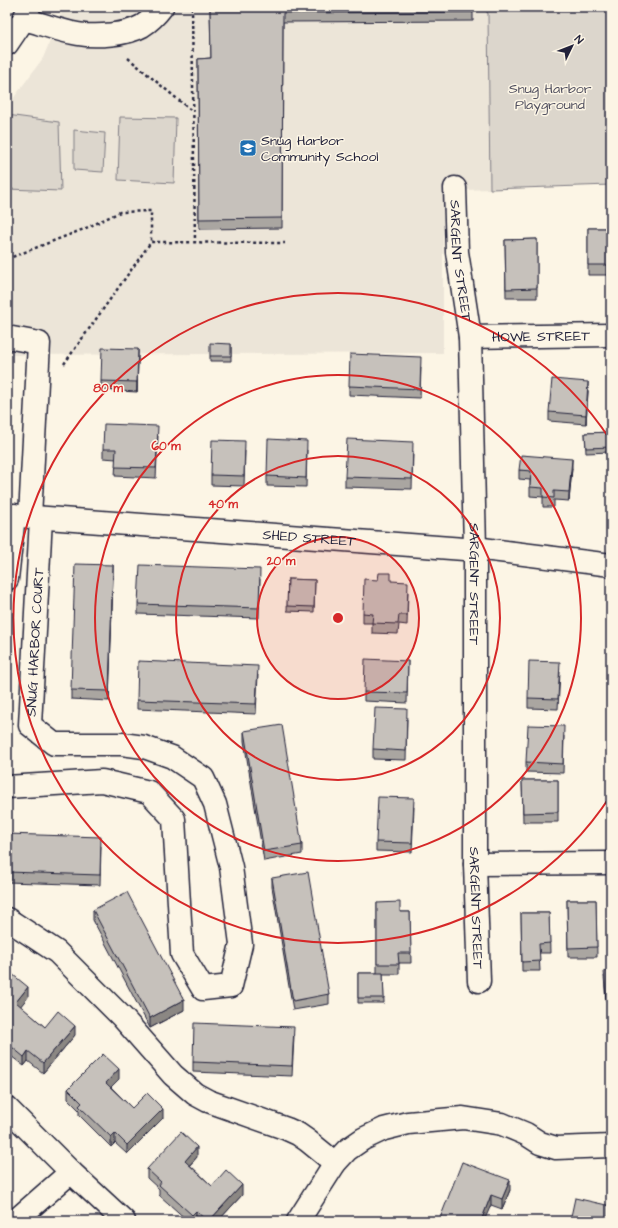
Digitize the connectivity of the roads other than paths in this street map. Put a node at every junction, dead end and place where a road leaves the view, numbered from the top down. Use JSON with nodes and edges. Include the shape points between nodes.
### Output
{"nodes":[{"id":1,"x":162,"y":7,"type":"edge"},
{"id":2,"x":27,"y":13,"type":"edge"},
{"id":3,"x":7,"y":44,"type":"edge"},
{"id":4,"x":455,"y":188,"type":"dead end"},
{"id":5,"x":611,"y":335,"type":"edge"},
{"id":6,"x":7,"y":337,"type":"edge"},
{"id":7,"x":470,"y":337,"type":"junction"},
{"id":8,"x":23,"y":516,"type":"edge"},
{"id":9,"x":475,"y":548,"type":"junction"},
{"id":10,"x":611,"y":565,"type":"edge"},
{"id":11,"x":7,"y":579,"type":"edge"},
{"id":12,"x":7,"y":787,"type":"edge"},
{"id":13,"x":611,"y":863,"type":"edge"},
{"id":14,"x":474,"y":864,"type":"junction"},
{"id":15,"x":7,"y":919,"type":"edge"},
{"id":16,"x":479,"y":981,"type":"dead end"},
{"id":17,"x":7,"y":1108,"type":"edge"},
{"id":18,"x":611,"y":1146,"type":"edge"},
{"id":19,"x":335,"y":1163,"type":"junction"},
{"id":20,"x":71,"y":1172,"type":"junction"},
{"id":21,"x":16,"y":1221,"type":"edge"},
{"id":22,"x":124,"y":1221,"type":"edge"},
{"id":23,"x":298,"y":1221,"type":"edge"}],
"edges":[{"from":1,"to":2,"type":"street","via":[[140,27],[102,36],[78,34]]},
{"from":2,"to":3,"type":"street"},
{"from":4,"to":7,"type":"street","name":"SARGENT STREET","via":[[457,252]]},
{"from":5,"to":7,"type":"street","name":"HOWE STREET"},
{"from":6,"to":8,"type":"street","via":[[39,343]]},
{"from":7,"to":9,"type":"street","name":"SARGENT STREET"},
{"from":8,"to":9,"type":"street","name":"SHED STREET"},
{"from":8,"to":11,"type":"street"},
{"from":8,"to":12,"type":"street","name":"SNUG HARBOR COURT","via":[[30,725],[54,744],[122,744],[144,747],[172,757],[203,778],[215,804],[231,867],[241,944],[231,986],[203,989],[182,954],[174,819],[149,792],[102,781]]},
{"from":9,"to":10,"type":"street","name":"SHED STREET"},
{"from":9,"to":14,"type":"street","name":"SARGENT STREET"},
{"from":13,"to":14,"type":"street"},
{"from":14,"to":16,"type":"street","name":"SARGENT STREET"},
{"from":15,"to":19,"type":"street","via":[[57,952],[122,1017],[173,1075],[195,1094],[298,1134]]},
{"from":17,"to":20,"type":"street"},
{"from":18,"to":19,"type":"street","via":[[556,1148],[502,1124],[463,1118],[408,1123],[384,1129],[347,1150]]},
{"from":19,"to":23,"type":"street"},
{"from":20,"to":21,"type":"street"},
{"from":20,"to":22,"type":"street"}]}
